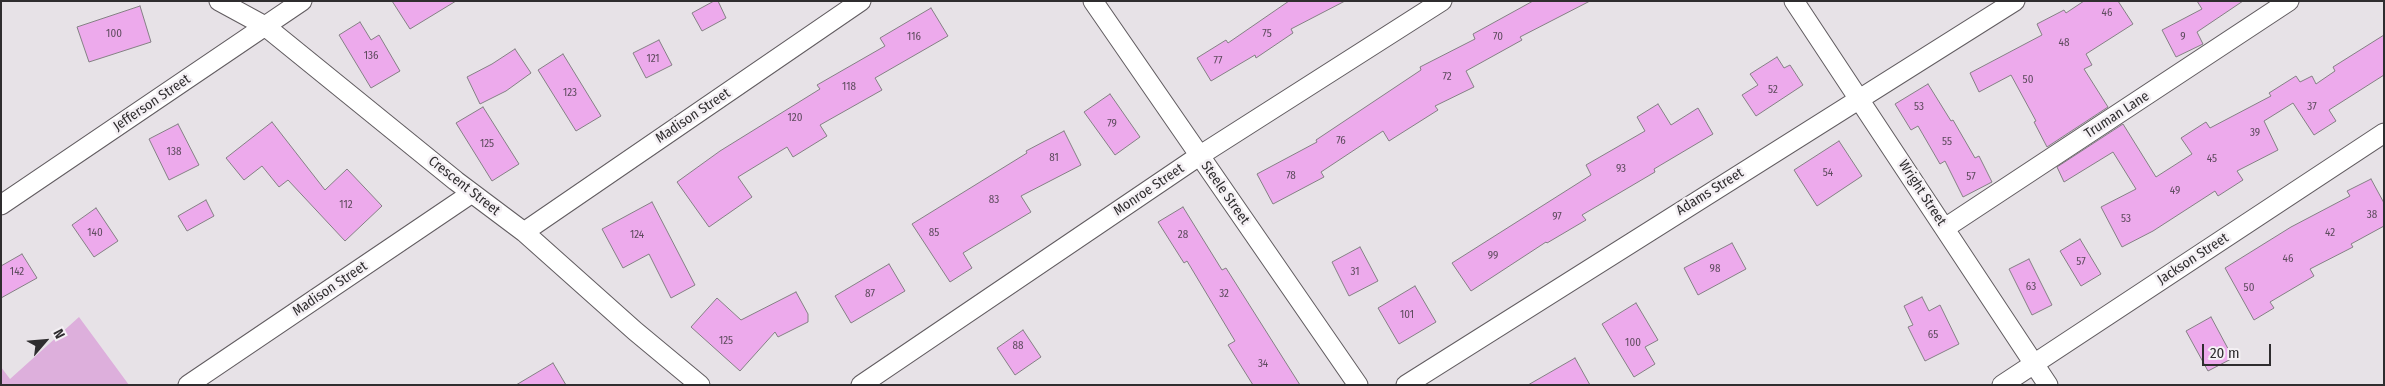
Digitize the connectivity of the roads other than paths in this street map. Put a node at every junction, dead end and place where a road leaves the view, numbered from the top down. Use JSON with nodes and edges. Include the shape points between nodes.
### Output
{"nodes":[{"id":1,"x":219,"y":1,"type":"edge"},
{"id":2,"x":302,"y":1,"type":"edge"},
{"id":3,"x":861,"y":1,"type":"edge"},
{"id":4,"x":1093,"y":1,"type":"edge"},
{"id":5,"x":1442,"y":1,"type":"edge"},
{"id":6,"x":1794,"y":1,"type":"edge"},
{"id":7,"x":2015,"y":1,"type":"edge"},
{"id":8,"x":2289,"y":1,"type":"edge"},
{"id":9,"x":265,"y":26,"type":"junction"},
{"id":10,"x":1860,"y":97,"type":"junction"},
{"id":11,"x":2384,"y":133,"type":"edge"},
{"id":12,"x":1199,"y":156,"type":"junction"},
{"id":13,"x":472,"y":193,"type":"junction"},
{"id":14,"x":1,"y":206,"type":"edge"},
{"id":15,"x":1945,"y":228,"type":"junction"},
{"id":16,"x":524,"y":232,"type":"junction"},
{"id":17,"x":2035,"y":363,"type":"junction"},
{"id":18,"x":188,"y":385,"type":"edge"},
{"id":19,"x":700,"y":385,"type":"edge"},
{"id":20,"x":861,"y":385,"type":"edge"},
{"id":21,"x":1358,"y":385,"type":"edge"},
{"id":22,"x":1406,"y":385,"type":"edge"},
{"id":23,"x":2002,"y":385,"type":"edge"},
{"id":24,"x":2048,"y":385,"type":"edge"}],
"edges":[{"from":1,"to":9,"type":"street","name":"Crescent Street"},
{"from":2,"to":9,"type":"street","name":"Jefferson Street"},
{"from":3,"to":16,"type":"street","name":"Madison Street"},
{"from":4,"to":12,"type":"street","name":"Steele Street"},
{"from":5,"to":12,"type":"street","name":"Monroe Street"},
{"from":6,"to":10,"type":"street","name":"Wright Street"},
{"from":7,"to":10,"type":"street","name":"Adams Street"},
{"from":8,"to":15,"type":"street","name":"Truman Lane"},
{"from":9,"to":13,"type":"street","name":"Crescent Street"},
{"from":9,"to":14,"type":"street","name":"Jefferson Street"},
{"from":10,"to":15,"type":"street","name":"Wright Street"},
{"from":10,"to":22,"type":"street","name":"Adams Street"},
{"from":11,"to":17,"type":"street","name":"Jackson Street"},
{"from":12,"to":20,"type":"street","name":"Monroe Street"},
{"from":12,"to":21,"type":"street","name":"Steele Street"},
{"from":13,"to":16,"type":"street","name":"Crescent Street"},
{"from":13,"to":18,"type":"street","name":"Madison Street"},
{"from":15,"to":17,"type":"street","name":"Wright Street"},
{"from":16,"to":19,"type":"street","name":"Crescent Street"},
{"from":17,"to":23,"type":"street","name":"Jackson Street"},
{"from":17,"to":24,"type":"street","name":"Wright Street"}]}
